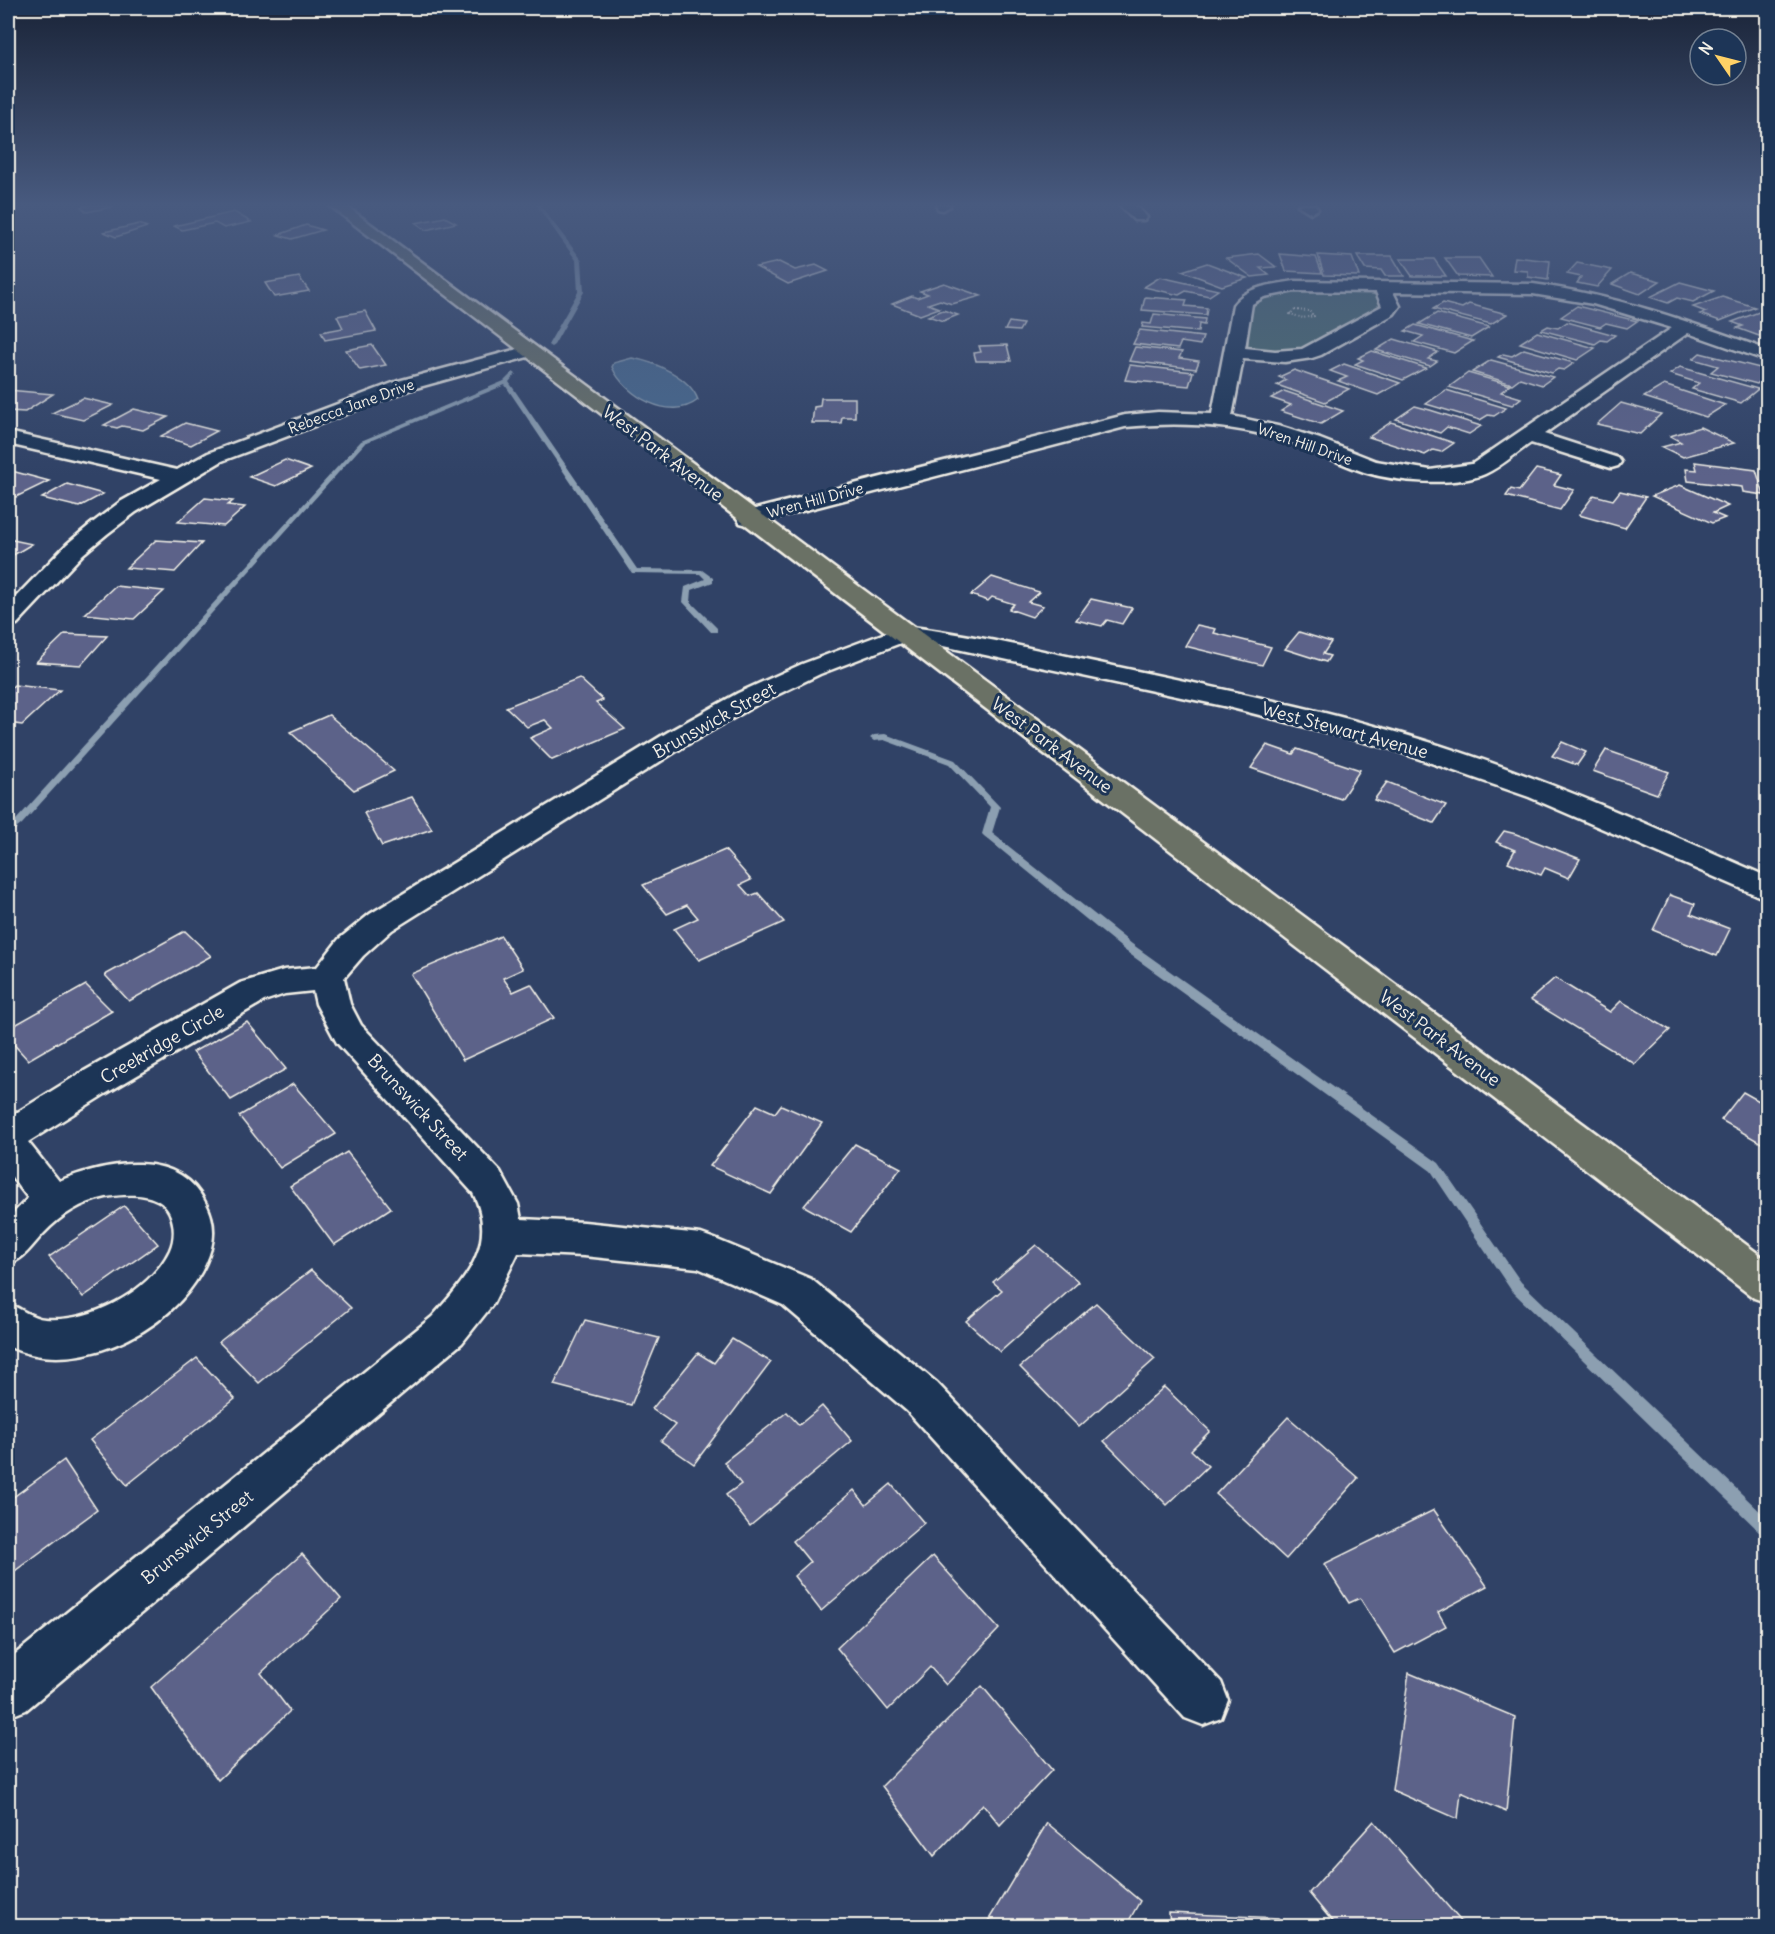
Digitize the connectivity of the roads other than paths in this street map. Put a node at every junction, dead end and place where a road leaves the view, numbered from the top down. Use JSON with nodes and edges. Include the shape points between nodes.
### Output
{"nodes":[{"id":1,"x":455,"y":295,"type":"edge"},
{"id":2,"x":1255,"y":295,"type":"edge"},
{"id":3,"x":1387,"y":295,"type":"edge"},
{"id":4,"x":1580,"y":295,"type":"edge"},
{"id":5,"x":1685,"y":327,"type":"junction"},
{"id":6,"x":529,"y":351,"type":"junction"},
{"id":7,"x":1234,"y":352,"type":"junction"},
{"id":8,"x":1767,"y":356,"type":"edge"},
{"id":9,"x":1221,"y":420,"type":"junction"},
{"id":10,"x":1527,"y":435,"type":"junction"},
{"id":11,"x":8,"y":438,"type":"edge"},
{"id":12,"x":1611,"y":462,"type":"dead end"},
{"id":13,"x":179,"y":477,"type":"junction"},
{"id":14,"x":748,"y":518,"type":"junction"},
{"id":15,"x":8,"y":619,"type":"edge"},
{"id":16,"x":904,"y":633,"type":"junction"},
{"id":17,"x":1767,"y":891,"type":"edge"},
{"id":18,"x":327,"y":978,"type":"junction"},
{"id":19,"x":8,"y":1136,"type":"edge"},
{"id":20,"x":8,"y":1145,"type":"edge"},
{"id":21,"x":54,"y":1202,"type":"junction"},
{"id":22,"x":502,"y":1235,"type":"junction"},
{"id":23,"x":8,"y":1247,"type":"edge"},
{"id":24,"x":1767,"y":1286,"type":"edge"},
{"id":25,"x":8,"y":1323,"type":"edge"},
{"id":26,"x":8,"y":1692,"type":"edge"},
{"id":27,"x":1203,"y":1700,"type":"dead end"}],
"edges":[{"from":1,"to":6,"type":"main road","name":"West Park Avenue"},
{"from":2,"to":7,"type":"street","via":[[1242,305]]},
{"from":3,"to":7,"type":"street","via":[[1391,306],[1388,310],[1303,356]]},
{"from":4,"to":5,"type":"street","via":[[1617,303]]},
{"from":5,"to":8,"type":"street"},
{"from":5,"to":10,"type":"street","name":"Wren Hill Drive"},
{"from":6,"to":13,"type":"street","name":"Rebecca Jane Drive","via":[[405,385],[215,457]]},
{"from":6,"to":14,"type":"main road","name":"West Park Avenue"},
{"from":7,"to":9,"type":"street"},
{"from":9,"to":10,"type":"street","name":"Wren Hill Drive","via":[[1275,431],[1371,466],[1430,476],[1479,469]]},
{"from":9,"to":14,"type":"street","name":"Wren Hill Drive","via":[[1125,421]]},
{"from":10,"to":12,"type":"street"},
{"from":11,"to":13,"type":"street"},
{"from":13,"to":15,"type":"street","name":"Rebecca Jane Drive","via":[[128,507],[75,549]]},
{"from":14,"to":16,"type":"main road","name":"West Park Avenue"},
{"from":16,"to":17,"type":"street","name":"West Stewart Avenue","via":[[1168,687],[1400,742],[1579,808]]},
{"from":16,"to":18,"type":"street","name":"Brunswick Street","via":[[747,699],[678,738],[381,922],[360,937]]},
{"from":16,"to":24,"type":"main road","name":"West Park Avenue"},
{"from":18,"to":19,"type":"street","name":"Creekridge Circle","via":[[284,982],[252,992]]},
{"from":18,"to":22,"type":"street","name":"Brunswick Street","via":[[333,1004],[350,1034],[487,1182],[501,1211]]},
{"from":20,"to":21,"type":"street"},
{"from":21,"to":23,"type":"street","via":[[26,1224]]},
{"from":21,"to":25,"type":"street","via":[[107,1181],[134,1178],[158,1182],[177,1192],[189,1208],[194,1228],[189,1251],[176,1275],[155,1298],[128,1318],[98,1332],[66,1339],[38,1338],[15,1330]]},
{"from":22,"to":26,"type":"street","name":"Brunswick Street","via":[[493,1267],[476,1297],[447,1330]]},
{"from":22,"to":27,"type":"street","via":[[701,1251],[797,1292],[922,1397]]}]}
